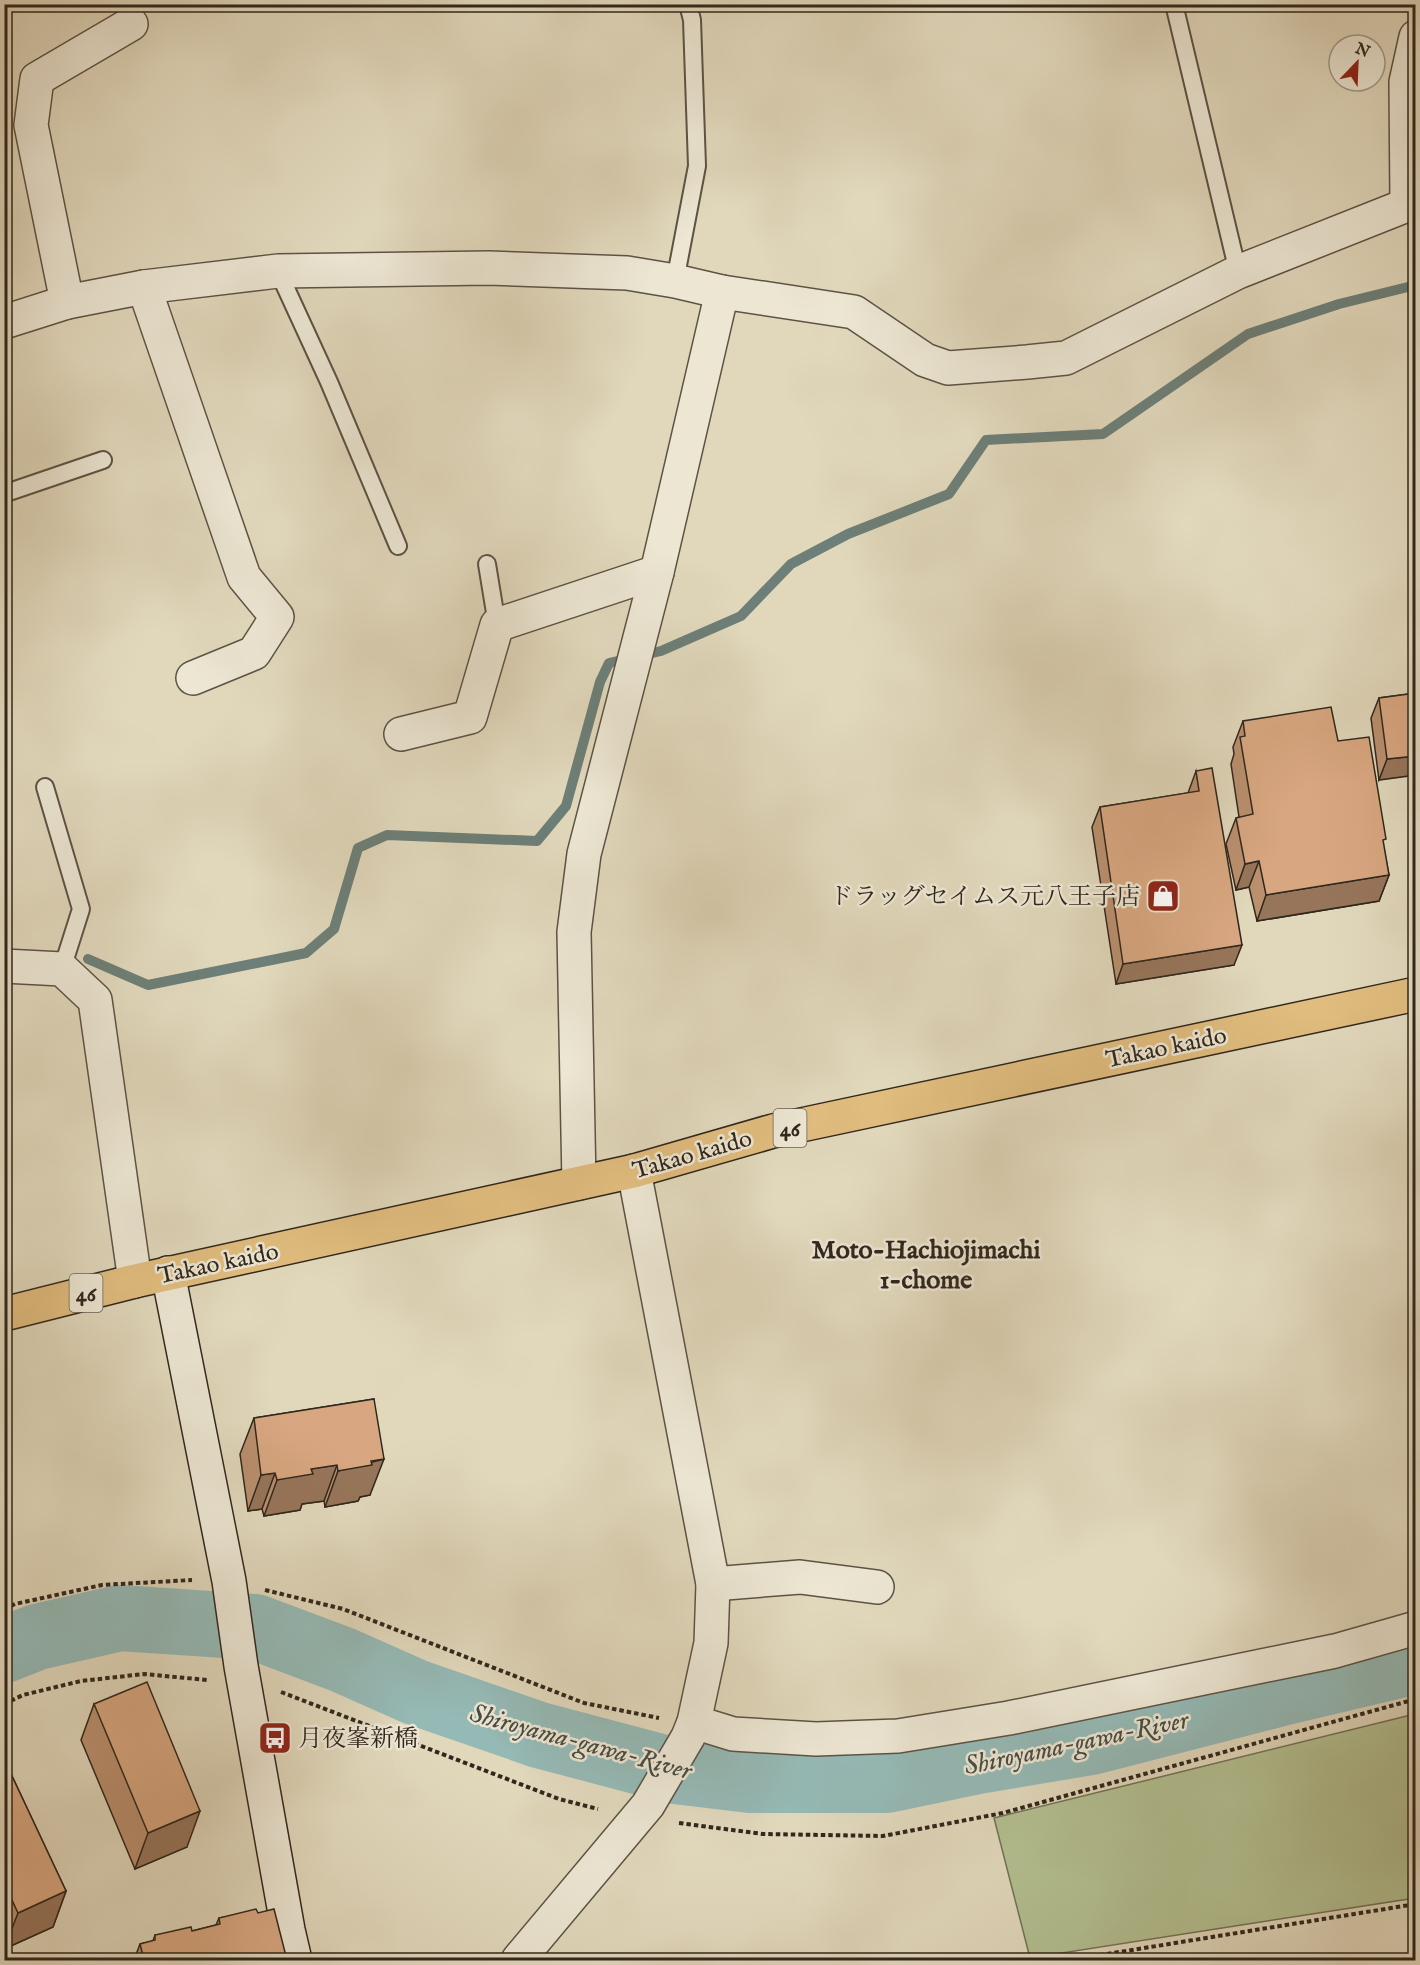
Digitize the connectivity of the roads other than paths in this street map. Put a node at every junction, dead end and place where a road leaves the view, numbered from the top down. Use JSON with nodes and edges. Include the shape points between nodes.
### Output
{"nodes":[{"id":1,"x":688,"y":4,"type":"edge"},
{"id":2,"x":1173,"y":4,"type":"edge"},
{"id":3,"x":131,"y":24,"type":"dead end"},
{"id":4,"x":1416,"y":37,"type":"edge"},
{"id":5,"x":1411,"y":205,"type":"edge"},
{"id":6,"x":278,"y":271,"type":"junction"},
{"id":7,"x":1238,"y":272,"type":"junction"},
{"id":8,"x":675,"y":281,"type":"junction"},
{"id":9,"x":144,"y":288,"type":"junction"},
{"id":10,"x":722,"y":292,"type":"junction"},
{"id":11,"x":67,"y":302,"type":"junction"},
{"id":12,"x":4,"y":322,"type":"edge"},
{"id":13,"x":103,"y":460,"type":"dead end"},
{"id":14,"x":4,"y":492,"type":"edge"},
{"id":15,"x":398,"y":546,"type":"dead end"},
{"id":16,"x":488,"y":564,"type":"dead end"},
{"id":17,"x":657,"y":572,"type":"junction"},
{"id":18,"x":497,"y":625,"type":"junction"},
{"id":19,"x":193,"y":678,"type":"dead end"},
{"id":20,"x":401,"y":734,"type":"dead end"},
{"id":21,"x":45,"y":787,"type":"dead end"},
{"id":22,"x":4,"y":966,"type":"edge"},
{"id":23,"x":62,"y":969,"type":"junction"},
{"id":24,"x":1416,"y":994,"type":"edge"},
{"id":25,"x":634,"y":1171,"type":"junction"},
{"id":26,"x":579,"y":1183,"type":"junction"},
{"id":27,"x":168,"y":1274,"type":"junction"},
{"id":28,"x":135,"y":1281,"type":"junction"},
{"id":29,"x":4,"y":1314,"type":"edge"},
{"id":30,"x":713,"y":1584,"type":"junction"},
{"id":31,"x":877,"y":1587,"type":"dead end"},
{"id":32,"x":1416,"y":1628,"type":"edge"},
{"id":33,"x":691,"y":1729,"type":"junction"},
{"id":34,"x":295,"y":1960,"type":"edge"},
{"id":35,"x":518,"y":1960,"type":"edge"}],
"edges":[{"from":1,"to":8,"type":"lane","via":[[692,20],[697,165]]},
{"from":2,"to":7,"type":"lane"},
{"from":3,"to":11,"type":"street","via":[[38,79],[31,125]]},
{"from":4,"to":5,"type":"street","via":[[1406,82]]},
{"from":5,"to":7,"type":"street"},
{"from":6,"to":8,"type":"street","via":[[489,268],[627,273]]},
{"from":6,"to":9,"type":"street"},
{"from":6,"to":15,"type":"lane"},
{"from":7,"to":10,"type":"street","via":[[1066,358],[948,368],[925,360],[854,312]]},
{"from":8,"to":10,"type":"street"},
{"from":9,"to":11,"type":"street"},
{"from":9,"to":19,"type":"street","via":[[244,577],[277,617],[254,653]]},
{"from":10,"to":17,"type":"street"},
{"from":11,"to":12,"type":"street"},
{"from":13,"to":14,"type":"lane"},
{"from":16,"to":18,"type":"lane"},
{"from":17,"to":18,"type":"street"},
{"from":17,"to":26,"type":"street","via":[[584,854],[574,932]]},
{"from":18,"to":20,"type":"street","via":[[470,717]]},
{"from":21,"to":23,"type":"lane","via":[[81,909]]},
{"from":22,"to":23,"type":"street"},
{"from":23,"to":28,"type":"street","via":[[94,1000]]},
{"from":24,"to":25,"type":"main road","name":"Takao kaido","number":"46","via":[[773,1131]]},
{"from":25,"to":26,"type":"main road","name":"Takao kaido","number":"46"},
{"from":25,"to":30,"type":"street"},
{"from":26,"to":27,"type":"main road","name":"Takao kaido","number":"46"},
{"from":27,"to":28,"type":"main road","name":"Takao kaido","number":"46"},
{"from":27,"to":34,"type":"street","via":[[230,1586]]},
{"from":28,"to":29,"type":"main road","name":"Takao kaido","number":"46"},
{"from":30,"to":31,"type":"street","via":[[800,1577]]},
{"from":30,"to":33,"type":"street","via":[[711,1643]]},
{"from":32,"to":33,"type":"street","via":[[1335,1651],[1009,1718],[898,1736],[816,1739]]},
{"from":33,"to":35,"type":"street","via":[[648,1805]]}]}
